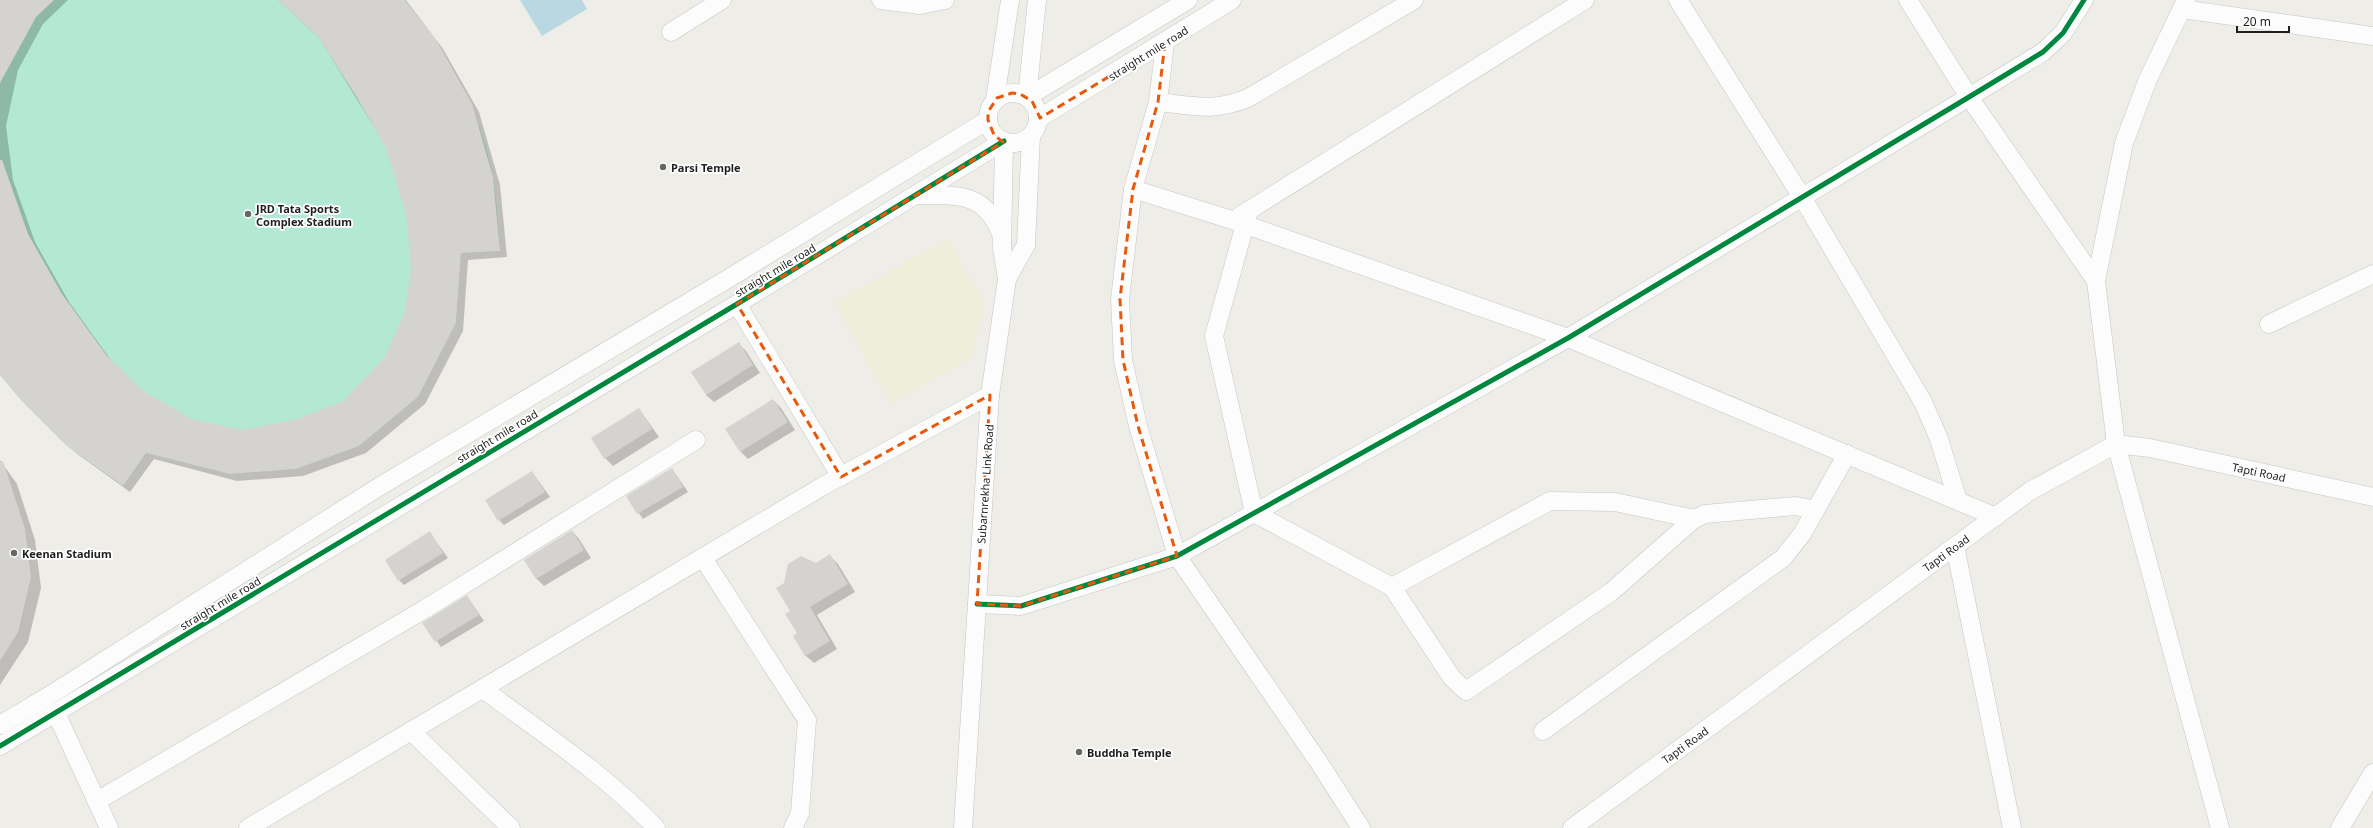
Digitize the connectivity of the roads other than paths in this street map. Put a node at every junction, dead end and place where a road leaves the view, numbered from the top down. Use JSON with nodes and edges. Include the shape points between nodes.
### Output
{"nodes":[{"id":1,"x":722,"y":0,"type":"edge"},
{"id":2,"x":881,"y":0,"type":"edge"},
{"id":3,"x":945,"y":0,"type":"edge"},
{"id":4,"x":1010,"y":0,"type":"edge"},
{"id":5,"x":1037,"y":0,"type":"edge"},
{"id":6,"x":1188,"y":0,"type":"edge"},
{"id":7,"x":1232,"y":0,"type":"edge"},
{"id":8,"x":1414,"y":0,"type":"edge"},
{"id":9,"x":1585,"y":0,"type":"edge"},
{"id":10,"x":1678,"y":0,"type":"edge"},
{"id":11,"x":1908,"y":0,"type":"edge"},
{"id":12,"x":2084,"y":0,"type":"edge"},
{"id":13,"x":2184,"y":4,"type":"edge"},
{"id":14,"x":671,"y":32,"type":"dead end"},
{"id":15,"x":2373,"y":36,"type":"edge"},
{"id":16,"x":1165,"y":43,"type":"junction"},
{"id":17,"x":1027,"y":97,"type":"junction"},
{"id":18,"x":1970,"y":97,"type":"junction"},
{"id":19,"x":995,"y":100,"type":"junction"},
{"id":20,"x":1158,"y":102,"type":"junction"},
{"id":21,"x":1038,"y":118,"type":"junction"},
{"id":22,"x":988,"y":120,"type":"junction"},
{"id":23,"x":1031,"y":136,"type":"junction"},
{"id":24,"x":1004,"y":141,"type":"junction"},
{"id":25,"x":1132,"y":189,"type":"junction"},
{"id":26,"x":916,"y":195,"type":"junction"},
{"id":27,"x":1802,"y":197,"type":"junction"},
{"id":28,"x":1242,"y":219,"type":"junction"},
{"id":29,"x":1002,"y":237,"type":"junction"},
{"id":30,"x":2373,"y":274,"type":"edge"},
{"id":31,"x":1007,"y":279,"type":"junction"},
{"id":32,"x":2096,"y":281,"type":"junction"},
{"id":33,"x":737,"y":304,"type":"junction"},
{"id":34,"x":2268,"y":324,"type":"dead end"},
{"id":35,"x":1568,"y":338,"type":"junction"},
{"id":36,"x":990,"y":395,"type":"junction"},
{"id":37,"x":696,"y":440,"type":"dead end"},
{"id":38,"x":2116,"y":444,"type":"junction"},
{"id":39,"x":1847,"y":454,"type":"junction"},
{"id":40,"x":841,"y":477,"type":"junction"},
{"id":41,"x":2373,"y":497,"type":"edge"},
{"id":42,"x":1958,"y":501,"type":"junction"},
{"id":43,"x":1815,"y":510,"type":"junction"},
{"id":44,"x":1254,"y":513,"type":"junction"},
{"id":45,"x":1996,"y":517,"type":"junction"},
{"id":46,"x":1694,"y":519,"type":"junction"},
{"id":47,"x":1955,"y":546,"type":"junction"},
{"id":48,"x":1177,"y":556,"type":"junction"},
{"id":49,"x":703,"y":558,"type":"junction"},
{"id":50,"x":1392,"y":587,"type":"junction"},
{"id":51,"x":977,"y":604,"type":"junction"},
{"id":52,"x":483,"y":689,"type":"junction"},
{"id":53,"x":56,"y":713,"type":"junction"},
{"id":54,"x":0,"y":725,"type":"edge"},
{"id":55,"x":411,"y":731,"type":"junction"},
{"id":56,"x":1543,"y":731,"type":"dead end"},
{"id":57,"x":0,"y":746,"type":"edge"},
{"id":58,"x":2373,"y":774,"type":"edge"},
{"id":59,"x":97,"y":801,"type":"junction"},
{"id":60,"x":109,"y":828,"type":"edge"},
{"id":61,"x":248,"y":828,"type":"edge"},
{"id":62,"x":511,"y":828,"type":"edge"},
{"id":63,"x":656,"y":828,"type":"edge"},
{"id":64,"x":793,"y":828,"type":"edge"},
{"id":65,"x":963,"y":828,"type":"edge"},
{"id":66,"x":1361,"y":828,"type":"edge"},
{"id":67,"x":1572,"y":828,"type":"edge"},
{"id":68,"x":2012,"y":828,"type":"edge"},
{"id":69,"x":2220,"y":828,"type":"edge"},
{"id":70,"x":2340,"y":828,"type":"edge"}],
"edges":[{"from":1,"to":14,"type":"street"},
{"from":2,"to":3,"type":"street","via":[[920,5]]},
{"from":4,"to":19,"type":"street"},
{"from":5,"to":17,"type":"street"},
{"from":6,"to":17,"type":"street"},
{"from":7,"to":16,"type":"street","name":"straight mile road"},
{"from":8,"to":20,"type":"street","via":[[1248,98],[1229,106],[1210,108]]},
{"from":9,"to":28,"type":"street"},
{"from":10,"to":27,"type":"street"},
{"from":11,"to":18,"type":"street"},
{"from":12,"to":18,"type":"street","via":[[2063,33],[2043,52]]},
{"from":13,"to":15,"type":"street"},
{"from":13,"to":32,"type":"street","via":[[2148,79],[2124,143]]},
{"from":16,"to":20,"type":"street"},
{"from":16,"to":21,"type":"street","name":"straight mile road","via":[[1064,105]]},
{"from":17,"to":19,"type":"street","via":[[1012,93],[1004,94]]},
{"from":17,"to":21,"type":"street","via":[[1036,106]]},
{"from":18,"to":27,"type":"street"},
{"from":18,"to":32,"type":"street"},
{"from":19,"to":22,"type":"street","via":[[988,112]]},
{"from":20,"to":25,"type":"street"},
{"from":21,"to":23,"type":"street"},
{"from":22,"to":24,"type":"street","via":[[994,135]]},
{"from":22,"to":54,"type":"street","name":"straight mile road","via":[[726,280],[376,488]]},
{"from":23,"to":24,"type":"street","name":"straight mile road","via":[[1020,142]]},
{"from":23,"to":31,"type":"street","via":[[1026,245]]},
{"from":24,"to":26,"type":"street","name":"straight mile road"},
{"from":24,"to":29,"type":"street","name":"Subarnrekha Link Road"},
{"from":25,"to":28,"type":"street"},
{"from":25,"to":48,"type":"street","via":[[1120,299],[1123,360],[1138,426]]},
{"from":26,"to":29,"type":"street","via":[[950,195],[972,200],[986,208],[995,218]]},
{"from":26,"to":33,"type":"street","name":"straight mile road"},
{"from":27,"to":35,"type":"street"},
{"from":27,"to":42,"type":"street","via":[[1923,402],[1939,439]]},
{"from":28,"to":35,"type":"street"},
{"from":28,"to":44,"type":"street","via":[[1214,336]]},
{"from":29,"to":31,"type":"street","name":"Subarnrekha Link Road"},
{"from":30,"to":34,"type":"street"},
{"from":31,"to":36,"type":"street","name":"Subarnrekha Link Road"},
{"from":32,"to":38,"type":"street"},
{"from":33,"to":40,"type":"street"},
{"from":33,"to":53,"type":"street","name":"straight mile road"},
{"from":35,"to":39,"type":"street"},
{"from":35,"to":44,"type":"street"},
{"from":36,"to":40,"type":"street"},
{"from":36,"to":51,"type":"street","name":"Subarnrekha Link Road"},
{"from":37,"to":59,"type":"street","via":[[425,609]]},
{"from":38,"to":41,"type":"street","name":"Tapti Road","via":[[2150,448]]},
{"from":38,"to":45,"type":"street","name":"Tapti Road","via":[[2030,491]]},
{"from":38,"to":69,"type":"street"},
{"from":39,"to":42,"type":"street"},
{"from":39,"to":43,"type":"street"},
{"from":40,"to":49,"type":"street"},
{"from":42,"to":45,"type":"street"},
{"from":43,"to":46,"type":"street","via":[[1796,506],[1705,514]]},
{"from":43,"to":56,"type":"street","via":[[1802,534],[1783,558]]},
{"from":44,"to":48,"type":"street"},
{"from":44,"to":50,"type":"street"},
{"from":45,"to":47,"type":"street","name":"Tapti Road"},
{"from":46,"to":50,"type":"street","via":[[1615,502],[1550,501]]},
{"from":46,"to":50,"type":"street","via":[[1611,592],[1466,691],[1452,678]]},
{"from":47,"to":67,"type":"street","name":"Tapti Road"},
{"from":47,"to":68,"type":"street"},
{"from":48,"to":51,"type":"street","via":[[1021,606]]},
{"from":48,"to":66,"type":"street"},
{"from":49,"to":52,"type":"street"},
{"from":49,"to":64,"type":"street","via":[[807,720],[800,813]]},
{"from":51,"to":65,"type":"street","name":"Subarnrekha Link Road"},
{"from":52,"to":55,"type":"street"},
{"from":52,"to":63,"type":"street","via":[[629,799]]},
{"from":53,"to":57,"type":"street","name":"straight mile road"},
{"from":53,"to":59,"type":"street"},
{"from":55,"to":61,"type":"street"},
{"from":55,"to":62,"type":"street"},
{"from":58,"to":70,"type":"street"},
{"from":59,"to":60,"type":"street"}]}
